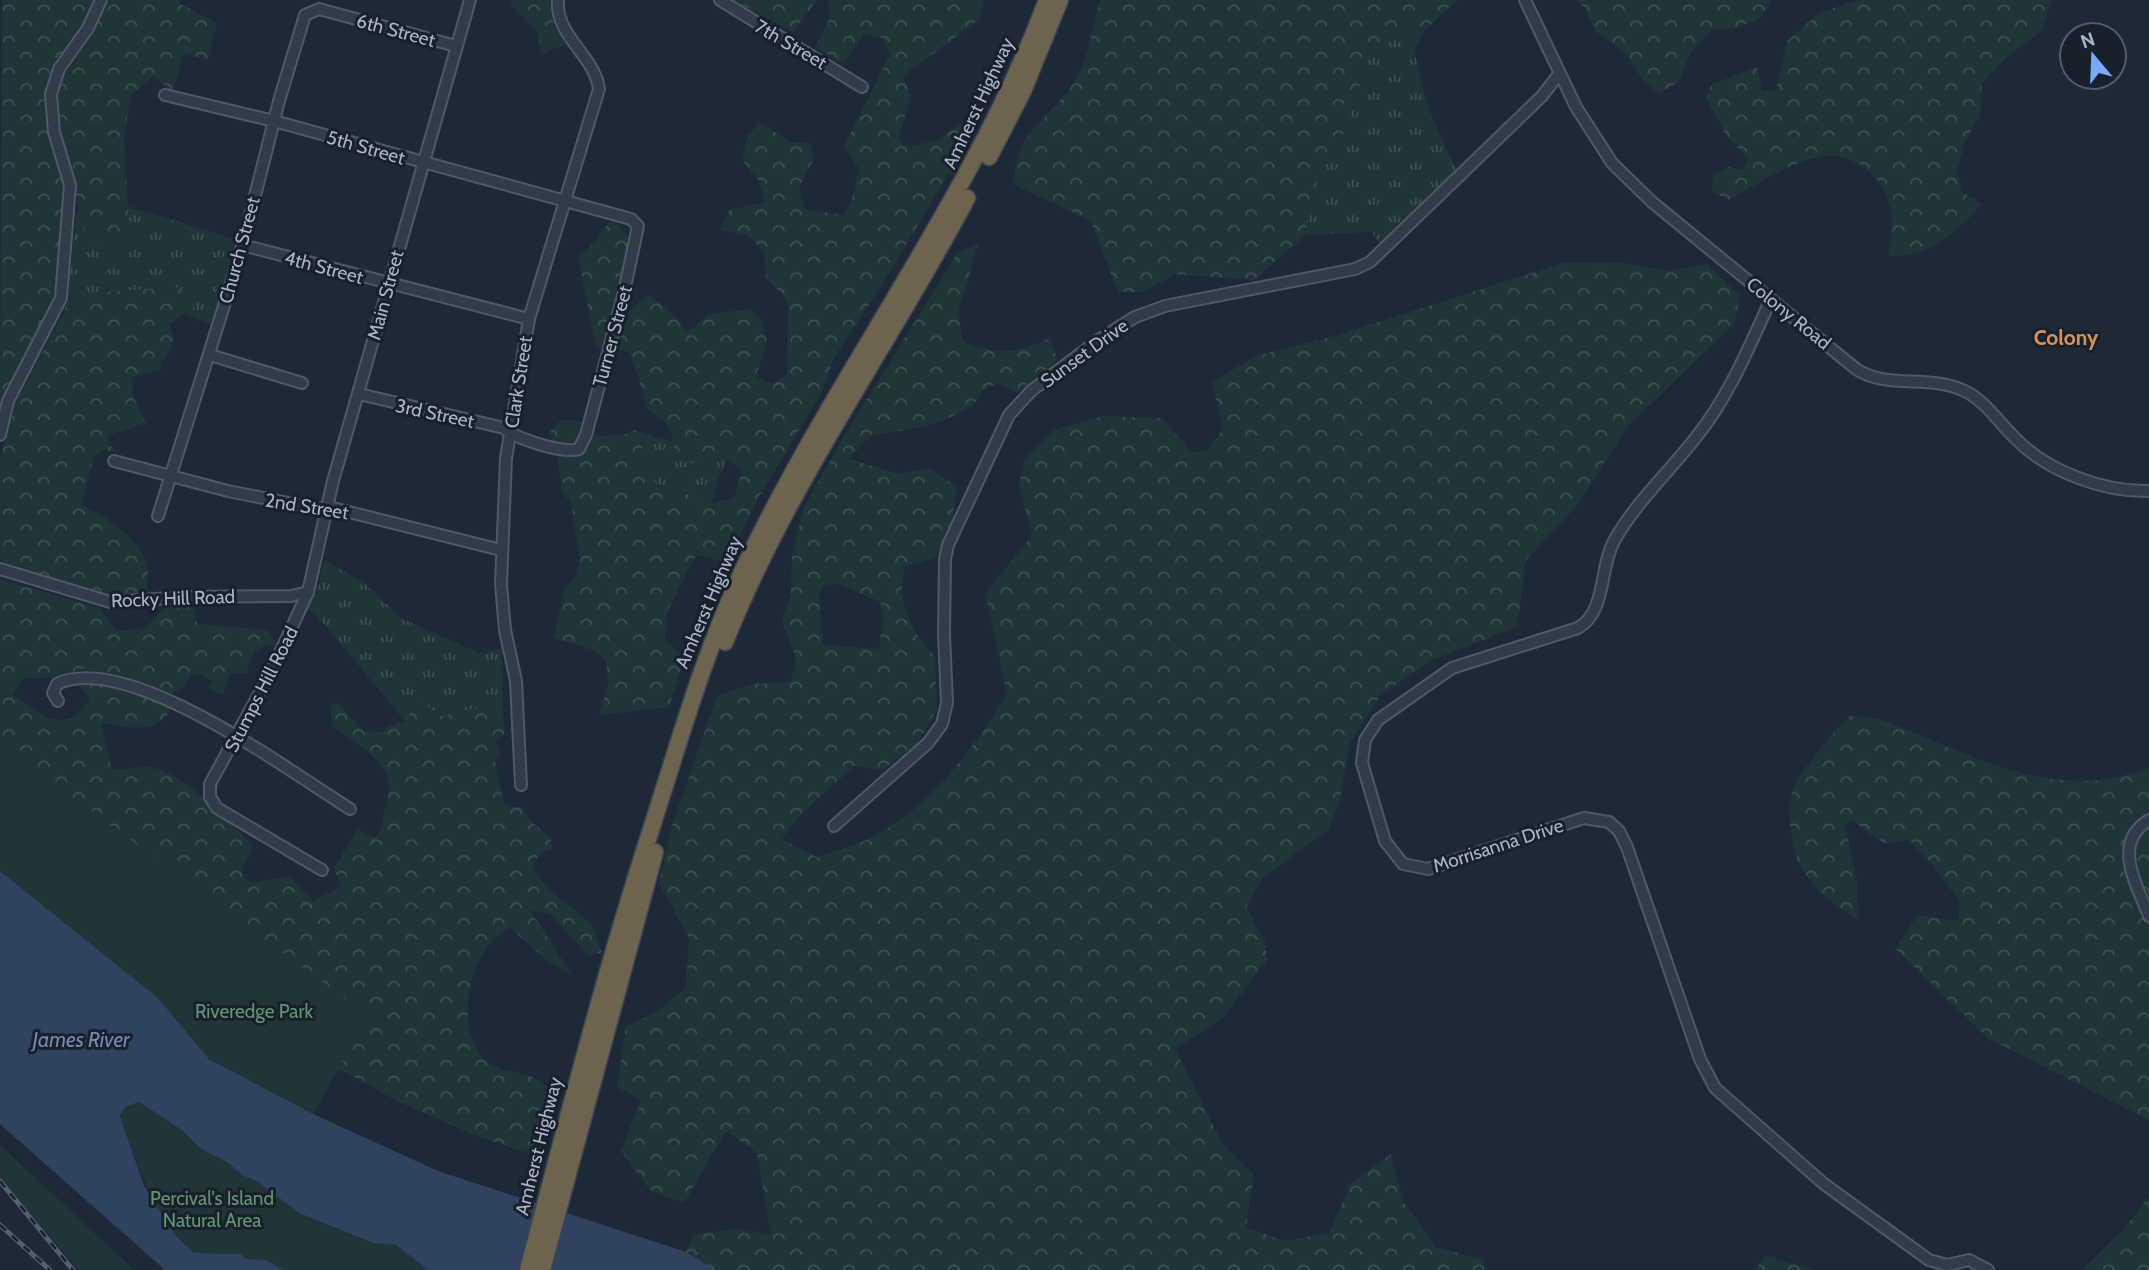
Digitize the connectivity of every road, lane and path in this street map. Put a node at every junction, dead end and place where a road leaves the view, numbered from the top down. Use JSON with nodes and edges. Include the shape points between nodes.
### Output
{"nodes":[{"id":1,"x":101,"y":0,"type":"edge"},
{"id":2,"x":470,"y":0,"type":"edge"},
{"id":3,"x":558,"y":0,"type":"edge"},
{"id":4,"x":720,"y":0,"type":"edge"},
{"id":5,"x":1047,"y":0,"type":"edge"},
{"id":6,"x":1060,"y":0,"type":"edge"},
{"id":7,"x":1073,"y":0,"type":"edge"},
{"id":8,"x":1525,"y":0,"type":"edge"},
{"id":9,"x":336,"y":14,"type":"joint"},
{"id":10,"x":456,"y":46,"type":"junction"},
{"id":11,"x":1559,"y":74,"type":"junction"},
{"id":12,"x":862,"y":87,"type":"dead end"},
{"id":13,"x":1023,"y":91,"type":"junction"},
{"id":14,"x":165,"y":95,"type":"dead end"},
{"id":15,"x":274,"y":121,"type":"junction"},
{"id":16,"x":422,"y":163,"type":"junction"},
{"id":17,"x":567,"y":201,"type":"junction"},
{"id":18,"x":242,"y":245,"type":"junction"},
{"id":19,"x":388,"y":284,"type":"junction"},
{"id":20,"x":1771,"y":299,"type":"junction"},
{"id":21,"x":529,"y":318,"type":"junction"},
{"id":22,"x":209,"y":355,"type":"junction"},
{"id":23,"x":302,"y":383,"type":"dead end"},
{"id":24,"x":359,"y":394,"type":"junction"},
{"id":25,"x":510,"y":433,"type":"junction"},
{"id":26,"x":0,"y":435,"type":"edge"},
{"id":27,"x":114,"y":461,"type":"dead end"},
{"id":28,"x":172,"y":476,"type":"junction"},
{"id":29,"x":2149,"y":491,"type":"edge"},
{"id":30,"x":326,"y":507,"type":"junction"},
{"id":31,"x":158,"y":516,"type":"dead end"},
{"id":32,"x":501,"y":550,"type":"junction"},
{"id":33,"x":0,"y":569,"type":"edge"},
{"id":34,"x":308,"y":592,"type":"junction"},
{"id":35,"x":58,"y":701,"type":"dead end"},
{"id":36,"x":237,"y":739,"type":"junction"},
{"id":37,"x":521,"y":785,"type":"dead end"},
{"id":38,"x":350,"y":810,"type":"dead end"},
{"id":39,"x":2149,"y":820,"type":"edge"},
{"id":40,"x":834,"y":826,"type":"dead end"},
{"id":41,"x":322,"y":870,"type":"dead end"},
{"id":42,"x":2149,"y":916,"type":"edge"},
{"id":43,"x":570,"y":1138,"type":"junction"},
{"id":44,"x":528,"y":1270,"type":"edge"},
{"id":45,"x":542,"y":1270,"type":"edge"},
{"id":46,"x":1988,"y":1270,"type":"edge"}],
"edges":[{"from":1,"to":26,"type":"street","via":[[59,69],[51,93],[54,132],[70,185],[61,298],[8,401]]},
{"from":2,"to":10,"type":"street","name":"Main Street"},
{"from":3,"to":17,"type":"street","name":"Clark Street","via":[[563,27],[599,89]]},
{"from":4,"to":12,"type":"street","name":"7th Street"},
{"from":5,"to":43,"type":"highway","name":"Amherst Highway","via":[[1014,81],[959,191],[789,478],[742,573],[674,749],[587,1039]]},
{"from":6,"to":13,"type":"highway","name":"Amherst Highway"},
{"from":7,"to":13,"type":"highway"},
{"from":8,"to":11,"type":"street","name":"Colony Road"},
{"from":9,"to":10,"type":"street","name":"6th Street"},
{"from":9,"to":15,"type":"street","name":"Church Street","via":[[319,9],[306,15]]},
{"from":10,"to":16,"type":"street","name":"Main Street"},
{"from":11,"to":20,"type":"street","name":"Colony Road","via":[[1591,134],[1628,181]]},
{"from":11,"to":40,"type":"street","name":"Sunset Drive","via":[[1542,96],[1370,262],[1355,269],[1150,310],[1097,341],[1020,402],[1003,426],[948,545],[947,703],[942,724],[928,743]]},
{"from":13,"to":43,"type":"highway","name":"Amherst Highway","via":[[929,267],[813,464],[728,633],[682,757]]},
{"from":14,"to":15,"type":"street","name":"5th Street"},
{"from":15,"to":16,"type":"street","name":"5th Street"},
{"from":15,"to":18,"type":"street","name":"Church Street"},
{"from":16,"to":17,"type":"street","name":"5th Street"},
{"from":16,"to":19,"type":"street","name":"Main Street"},
{"from":17,"to":21,"type":"street","name":"Clark Street"},
{"from":17,"to":25,"type":"street","name":"Turner Street","via":[[631,219],[638,226],[624,292],[582,445],[565,450]]},
{"from":18,"to":19,"type":"street","name":"4th Street"},
{"from":18,"to":22,"type":"street","name":"Church Street"},
{"from":19,"to":21,"type":"street","name":"4th Street"},
{"from":19,"to":24,"type":"street","name":"Main Street"},
{"from":20,"to":29,"type":"street","name":"Colony Road","via":[[1864,375],[1924,380],[1961,389],[2044,461],[2112,488]]},
{"from":20,"to":46,"type":"street","name":"Morrisanna Drive","via":[[1713,414],[1613,542],[1589,619],[1578,628],[1469,660],[1436,677],[1370,730],[1362,751],[1364,778],[1391,852],[1403,864],[1419,869],[1464,859],[1584,818],[1609,822],[1619,831],[1634,864],[1700,1059],[1726,1100],[1824,1184],[1929,1260],[1947,1265],[1969,1260]]},
{"from":21,"to":25,"type":"street","name":"Clark Street"},
{"from":22,"to":23,"type":"street"},
{"from":22,"to":28,"type":"street","name":"Church Street"},
{"from":24,"to":25,"type":"street","name":"3rd Street"},
{"from":24,"to":30,"type":"street","name":"Main Street"},
{"from":25,"to":32,"type":"street","name":"Clark Street"},
{"from":27,"to":28,"type":"street","name":"2nd Street"},
{"from":28,"to":30,"type":"street","name":"2nd Street","via":[[244,495]]},
{"from":28,"to":31,"type":"street","name":"Church Street"},
{"from":30,"to":32,"type":"street","name":"2nd Street"},
{"from":30,"to":34,"type":"street","name":"Main Street"},
{"from":32,"to":37,"type":"street","name":"Clark Street","via":[[505,630],[516,681]]},
{"from":33,"to":34,"type":"street","name":"Rocky Hill Road","via":[[110,602]]},
{"from":34,"to":36,"type":"street","name":"Stumps Hill Road"},
{"from":35,"to":36,"type":"street","via":[[54,689],[61,682],[106,679],[162,697]]},
{"from":36,"to":38,"type":"street"},
{"from":36,"to":41,"type":"street","name":"Stumps Hill Road","via":[[210,784],[210,797],[218,808]]},
{"from":39,"to":42,"type":"street","via":[[2134,833],[2128,858]]},
{"from":43,"to":44,"type":"highway","name":"Amherst Highway"},
{"from":43,"to":45,"type":"highway","name":"Amherst Highway"}]}
